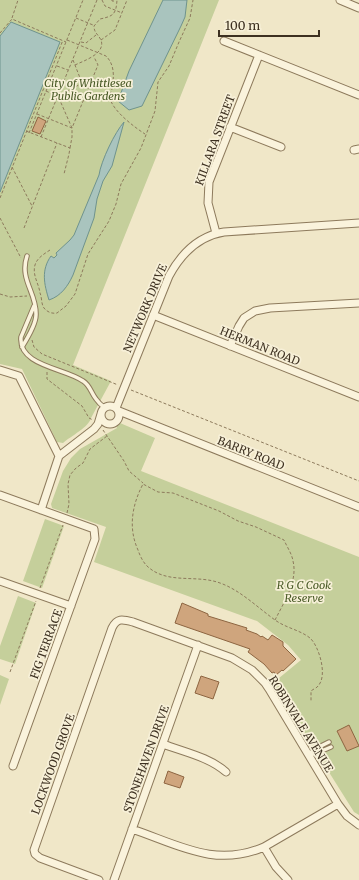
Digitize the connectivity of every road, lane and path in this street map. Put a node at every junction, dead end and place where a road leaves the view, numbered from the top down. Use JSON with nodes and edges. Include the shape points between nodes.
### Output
{"nodes":[{"id":1,"x":18,"y":0,"type":"edge"},
{"id":2,"x":82,"y":0,"type":"edge"},
{"id":3,"x":97,"y":0,"type":"edge"},
{"id":4,"x":102,"y":0,"type":"edge"},
{"id":5,"x":112,"y":0,"type":"edge"},
{"id":6,"x":127,"y":0,"type":"edge"},
{"id":7,"x":193,"y":0,"type":"edge"},
{"id":8,"x":340,"y":0,"type":"edge"},
{"id":9,"x":117,"y":1,"type":"edge"},
{"id":10,"x":359,"y":8,"type":"edge"},
{"id":11,"x":115,"y":11,"type":"junction"},
{"id":12,"x":122,"y":14,"type":"junction"},
{"id":13,"x":76,"y":18,"type":"junction"},
{"id":14,"x":12,"y":19,"type":"junction"},
{"id":15,"x":88,"y":23,"type":"junction"},
{"id":16,"x":94,"y":26,"type":"junction"},
{"id":17,"x":0,"y":33,"type":"edge"},
{"id":18,"x":96,"y":35,"type":"junction"},
{"id":19,"x":63,"y":40,"type":"junction"},
{"id":20,"x":101,"y":40,"type":"junction"},
{"id":21,"x":66,"y":41,"type":"junction"},
{"id":22,"x":80,"y":41,"type":"junction"},
{"id":23,"x":224,"y":42,"type":"dead end"},
{"id":24,"x":79,"y":45,"type":"junction"},
{"id":25,"x":98,"y":53,"type":"junction"},
{"id":26,"x":259,"y":55,"type":"junction"},
{"id":27,"x":94,"y":57,"type":"junction"},
{"id":28,"x":73,"y":60,"type":"junction"},
{"id":29,"x":75,"y":65,"type":"junction"},
{"id":30,"x":56,"y":66,"type":"junction"},
{"id":31,"x":68,"y":70,"type":"junction"},
{"id":32,"x":93,"y":77,"type":"junction"},
{"id":33,"x":82,"y":83,"type":"junction"},
{"id":34,"x":46,"y":91,"type":"junction"},
{"id":35,"x":359,"y":95,"type":"edge"},
{"id":36,"x":58,"y":96,"type":"junction"},
{"id":37,"x":36,"y":114,"type":"junction"},
{"id":38,"x":49,"y":119,"type":"junction"},
{"id":39,"x":230,"y":127,"type":"junction"},
{"id":40,"x":72,"y":128,"type":"junction"},
{"id":41,"x":26,"y":131,"type":"junction"},
{"id":42,"x":29,"y":132,"type":"junction"},
{"id":43,"x":145,"y":134,"type":"junction"},
{"id":44,"x":41,"y":137,"type":"junction"},
{"id":45,"x":57,"y":143,"type":"junction"},
{"id":46,"x":281,"y":147,"type":"dead end"},
{"id":47,"x":70,"y":148,"type":"junction"},
{"id":48,"x":12,"y":167,"type":"junction"},
{"id":49,"x":64,"y":174,"type":"dead end"},
{"id":50,"x":0,"y":198,"type":"edge"},
{"id":51,"x":32,"y":207,"type":"junction"},
{"id":52,"x":0,"y":218,"type":"edge"},
{"id":53,"x":359,"y":223,"type":"edge"},
{"id":54,"x":24,"y":228,"type":"dead end"},
{"id":55,"x":216,"y":233,"type":"junction"},
{"id":56,"x":50,"y":250,"type":"dead end"},
{"id":57,"x":27,"y":256,"type":"dead end"},
{"id":58,"x":25,"y":261,"type":"junction"},
{"id":59,"x":0,"y":294,"type":"edge"},
{"id":60,"x":32,"y":296,"type":"junction"},
{"id":61,"x":359,"y":303,"type":"edge"},
{"id":62,"x":34,"y":306,"type":"junction"},
{"id":63,"x":153,"y":315,"type":"junction"},
{"id":64,"x":32,"y":338,"type":"dead end"},
{"id":65,"x":230,"y":346,"type":"junction"},
{"id":66,"x":22,"y":347,"type":"junction"},
{"id":67,"x":52,"y":359,"type":"junction"},
{"id":68,"x":49,"y":366,"type":"junction"},
{"id":69,"x":0,"y":370,"type":"edge"},
{"id":70,"x":124,"y":388,"type":"junction"},
{"id":71,"x":359,"y":397,"type":"edge"},
{"id":72,"x":117,"y":409,"type":"junction"},
{"id":73,"x":103,"y":411,"type":"junction"},
{"id":74,"x":134,"y":418,"type":"junction"},
{"id":75,"x":115,"y":422,"type":"junction"},
{"id":76,"x":98,"y":426,"type":"junction"},
{"id":77,"x":108,"y":436,"type":"junction"},
{"id":78,"x":59,"y":456,"type":"junction"},
{"id":79,"x":359,"y":481,"type":"edge"},
{"id":80,"x":143,"y":484,"type":"junction"},
{"id":81,"x":0,"y":495,"type":"edge"},
{"id":82,"x":359,"y":508,"type":"edge"},
{"id":83,"x":41,"y":510,"type":"junction"},
{"id":84,"x":65,"y":519,"type":"junction"},
{"id":85,"x":0,"y":581,"type":"edge"},
{"id":86,"x":38,"y":594,"type":"junction"},
{"id":87,"x":71,"y":606,"type":"junction"},
{"id":88,"x":120,"y":620,"type":"joint"},
{"id":89,"x":275,"y":620,"type":"junction"},
{"id":90,"x":198,"y":645,"type":"junction"},
{"id":91,"x":10,"y":672,"type":"dead end"},
{"id":92,"x":311,"y":701,"type":"dead end"},
{"id":93,"x":329,"y":742,"type":"dead end"},
{"id":94,"x":163,"y":744,"type":"junction"},
{"id":95,"x":332,"y":747,"type":"dead end"},
{"id":96,"x":308,"y":755,"type":"junction"},
{"id":97,"x":14,"y":766,"type":"dead end"},
{"id":98,"x":226,"y":772,"type":"dead end"},
{"id":99,"x":338,"y":804,"type":"junction"},
{"id":100,"x":359,"y":825,"type":"edge"},
{"id":101,"x":132,"y":829,"type":"junction"},
{"id":102,"x":264,"y":847,"type":"junction"},
{"id":103,"x":99,"y":880,"type":"edge"},
{"id":104,"x":114,"y":880,"type":"edge"},
{"id":105,"x":288,"y":880,"type":"edge"}],
"edges":[{"from":1,"to":14,"type":"path"},
{"from":2,"to":13,"type":"path"},
{"from":3,"to":15,"type":"path"},
{"from":4,"to":11,"type":"path","via":[[105,6]]},
{"from":5,"to":9,"type":"path"},
{"from":6,"to":12,"type":"path"},
{"from":7,"to":43,"type":"path","via":[[190,18],[169,66],[158,82],[155,111]]},
{"from":8,"to":10,"type":"street"},
{"from":9,"to":11,"type":"path"},
{"from":11,"to":12,"type":"path"},
{"from":11,"to":16,"type":"path","via":[[111,17],[100,19]]},
{"from":12,"to":20,"type":"path","via":[[115,30]]},
{"from":13,"to":15,"type":"path"},
{"from":13,"to":21,"type":"path"},
{"from":14,"to":17,"type":"path"},
{"from":14,"to":19,"type":"path"},
{"from":15,"to":16,"type":"path"},
{"from":15,"to":22,"type":"path"},
{"from":16,"to":18,"type":"path"},
{"from":18,"to":20,"type":"path"},
{"from":18,"to":22,"type":"path","via":[[86,42]]},
{"from":19,"to":21,"type":"path"},
{"from":19,"to":41,"type":"path"},
{"from":20,"to":25,"type":"path"},
{"from":21,"to":24,"type":"path"},
{"from":21,"to":30,"type":"path"},
{"from":22,"to":24,"type":"path"},
{"from":23,"to":26,"type":"street"},
{"from":24,"to":25,"type":"path"},
{"from":24,"to":28,"type":"path"},
{"from":25,"to":27,"type":"path"},
{"from":25,"to":43,"type":"path","via":[[106,56],[113,68],[110,95],[113,105],[133,126]]},
{"from":26,"to":35,"type":"street"},
{"from":26,"to":39,"type":"street","name":"KILLARA STREET"},
{"from":27,"to":29,"type":"path"},
{"from":27,"to":32,"type":"path","via":[[98,65]]},
{"from":28,"to":29,"type":"path"},
{"from":28,"to":31,"type":"path"},
{"from":29,"to":33,"type":"path"},
{"from":30,"to":31,"type":"path"},
{"from":30,"to":34,"type":"path"},
{"from":31,"to":36,"type":"path"},
{"from":32,"to":33,"type":"path"},
{"from":32,"to":40,"type":"path"},
{"from":33,"to":36,"type":"path"},
{"from":34,"to":36,"type":"path"},
{"from":34,"to":37,"type":"path"},
{"from":36,"to":38,"type":"path"},
{"from":36,"to":40,"type":"path"},
{"from":37,"to":38,"type":"path"},
{"from":37,"to":42,"type":"path"},
{"from":38,"to":40,"type":"path"},
{"from":38,"to":44,"type":"path"},
{"from":39,"to":46,"type":"street"},
{"from":39,"to":55,"type":"street","name":"KILLARA STREET","via":[[208,188],[208,203]]},
{"from":40,"to":47,"type":"path"},
{"from":41,"to":42,"type":"path"},
{"from":41,"to":48,"type":"path"},
{"from":42,"to":44,"type":"path"},
{"from":43,"to":56,"type":"path","via":[[141,148],[121,184],[109,221],[88,254],[75,294],[57,314],[48,312],[42,304],[35,273],[37,261]]},
{"from":44,"to":45,"type":"path"},
{"from":45,"to":47,"type":"path"},
{"from":45,"to":51,"type":"path"},
{"from":47,"to":49,"type":"path"},
{"from":48,"to":50,"type":"path"},
{"from":48,"to":51,"type":"path"},
{"from":51,"to":54,"type":"path"},
{"from":52,"to":58,"type":"path","via":[[19,255]]},
{"from":53,"to":55,"type":"street","name":"NETWORK DRIVE"},
{"from":55,"to":63,"type":"street","name":"NETWORK DRIVE","via":[[200,240],[182,255],[169,276]]},
{"from":57,"to":58,"type":"lane"},
{"from":58,"to":60,"type":"lane","via":[[25,278]]},
{"from":59,"to":60,"type":"path","via":[[10,298]]},
{"from":60,"to":62,"type":"lane"},
{"from":61,"to":65,"type":"street","via":[[255,311],[244,318]]},
{"from":62,"to":66,"type":"lane","via":[[21,337]]},
{"from":62,"to":66,"type":"lane","via":[[36,319]]},
{"from":63,"to":65,"type":"street","name":"HERMAN ROAD"},
{"from":63,"to":70,"type":"street","name":"NETWORK DRIVE"},
{"from":64,"to":67,"type":"path","via":[[35,350]]},
{"from":65,"to":71,"type":"street","name":"HERMAN ROAD"},
{"from":66,"to":68,"type":"lane","via":[[28,356]]},
{"from":67,"to":68,"type":"path"},
{"from":67,"to":70,"type":"path"},
{"from":68,"to":73,"type":"lane","via":[[86,382]]},
{"from":68,"to":76,"type":"path","via":[[47,379],[82,406],[89,418]]},
{"from":69,"to":78,"type":"street","via":[[19,376]]},
{"from":70,"to":72,"type":"street","name":"NETWORK DRIVE"},
{"from":70,"to":79,"type":"path"},
{"from":72,"to":73,"type":"street","via":[[112,406]]},
{"from":72,"to":74,"type":"street","name":"BARRY ROAD"},
{"from":72,"to":75,"type":"street","via":[[119,417]]},
{"from":73,"to":75,"type":"street","via":[[104,421]]},
{"from":73,"to":76,"type":"street"},
{"from":74,"to":75,"type":"street","name":"BARRY ROAD"},
{"from":74,"to":82,"type":"street","name":"BARRY ROAD"},
{"from":75,"to":76,"type":"street","name":"BARRY ROAD"},
{"from":76,"to":77,"type":"path"},
{"from":76,"to":78,"type":"street"},
{"from":77,"to":80,"type":"path","via":[[129,472]]},
{"from":77,"to":84,"type":"path","via":[[90,450],[83,463],[70,475],[69,504]]},
{"from":78,"to":83,"type":"street"},
{"from":80,"to":89,"type":"path","via":[[134,506],[132,528],[134,540],[146,565],[177,579],[219,582],[236,591]]},
{"from":80,"to":89,"type":"path","via":[[158,492],[173,494],[219,511],[284,540],[293,559],[295,571],[290,590]]},
{"from":81,"to":83,"type":"street"},
{"from":83,"to":84,"type":"street"},
{"from":84,"to":86,"type":"path"},
{"from":84,"to":87,"type":"street","name":"FIG TERRACE","via":[[94,529],[95,539]]},
{"from":85,"to":86,"type":"street"},
{"from":86,"to":87,"type":"street"},
{"from":86,"to":91,"type":"path"},
{"from":87,"to":97,"type":"street","name":"FIG TERRACE"},
{"from":88,"to":90,"type":"street","name":"ROBINVALE AVENUE","via":[[133,622]]},
{"from":88,"to":103,"type":"street","name":"LOCKWOOD GROVE","via":[[115,622],[112,628],[34,850],[40,858]]},
{"from":89,"to":92,"type":"path","via":[[309,638],[316,646],[322,663],[321,679],[319,685],[311,691]]},
{"from":90,"to":94,"type":"street","name":"STONEHAVEN DRIVE"},
{"from":90,"to":96,"type":"street","name":"ROBINVALE AVENUE","via":[[246,665],[258,676],[269,689]]},
{"from":93,"to":96,"type":"lane"},
{"from":94,"to":98,"type":"street","via":[[210,761]]},
{"from":94,"to":101,"type":"street","name":"STONEHAVEN DRIVE"},
{"from":95,"to":96,"type":"lane"},
{"from":96,"to":99,"type":"street","name":"ROBINVALE AVENUE"},
{"from":99,"to":100,"type":"street","name":"ROBINVALE AVENUE","via":[[347,816]]},
{"from":99,"to":102,"type":"street"},
{"from":101,"to":102,"type":"street","via":[[213,855],[236,855]]},
{"from":101,"to":104,"type":"street","name":"STONEHAVEN DRIVE"},
{"from":102,"to":105,"type":"street","via":[[276,867]]}]}
